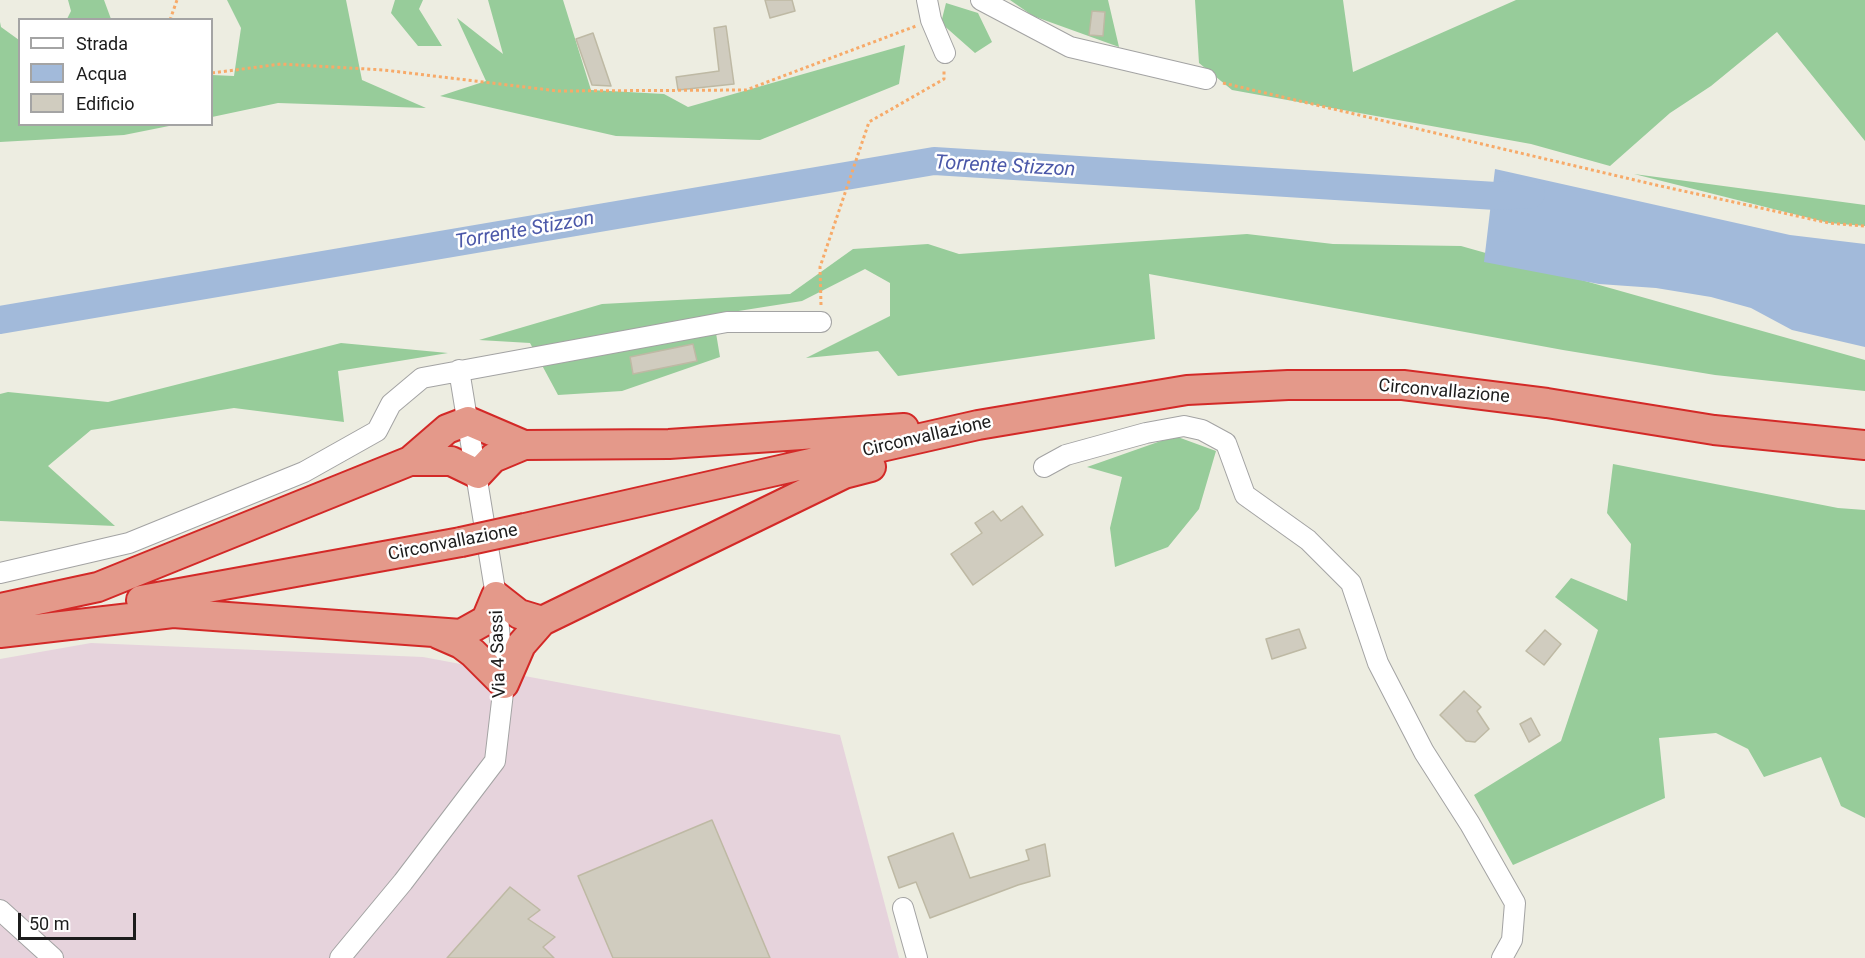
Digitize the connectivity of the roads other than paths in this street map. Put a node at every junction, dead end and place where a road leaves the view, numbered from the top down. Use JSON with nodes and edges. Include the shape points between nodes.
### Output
{"nodes":[{"id":1,"x":927,"y":0,"type":"edge"},
{"id":2,"x":981,"y":0,"type":"edge"},
{"id":3,"x":945,"y":53,"type":"road end"},
{"id":4,"x":1206,"y":79,"type":"road end"},
{"id":5,"x":821,"y":322,"type":"road end"},
{"id":6,"x":459,"y":370,"type":"junction"},
{"id":7,"x":468,"y":421,"type":"junction"},
{"id":8,"x":937,"y":434,"type":"junction"},
{"id":9,"x":1865,"y":445,"type":"edge"},
{"id":10,"x":524,"y":446,"type":"junction"},
{"id":11,"x":410,"y":461,"type":"junction"},
{"id":12,"x":1044,"y":467,"type":"dead end"},
{"id":13,"x":477,"y":474,"type":"junction"},
{"id":14,"x":0,"y":573,"type":"edge"},
{"id":15,"x":496,"y":596,"type":"junction"},
{"id":16,"x":0,"y":608,"type":"edge"},
{"id":17,"x":542,"y":621,"type":"junction"},
{"id":18,"x":0,"y":624,"type":"edge"},
{"id":19,"x":0,"y":633,"type":"edge"},
{"id":20,"x":438,"y":634,"type":"junction"},
{"id":21,"x":504,"y":684,"type":"junction"},
{"id":22,"x":903,"y":908,"type":"dead end"},
{"id":23,"x":0,"y":910,"type":"edge"},
{"id":24,"x":53,"y":958,"type":"edge"},
{"id":25,"x":340,"y":958,"type":"edge"},
{"id":26,"x":916,"y":958,"type":"edge"},
{"id":27,"x":1502,"y":958,"type":"edge"}],
"edges":[{"from":1,"to":3,"type":"street"},
{"from":2,"to":4,"type":"street","via":[[1070,47]]},
{"from":5,"to":6,"type":"street","via":[[727,322]]},
{"from":6,"to":7,"type":"street","name":"Via 4 Sassi"},
{"from":6,"to":14,"type":"street","via":[[422,378],[391,404],[377,431],[304,472],[129,543]]},
{"from":7,"to":10,"type":"highway"},
{"from":7,"to":11,"type":"highway","via":[[447,429]]},
{"from":7,"to":13,"type":"street","name":"Via 4 Sassi"},
{"from":8,"to":9,"type":"highway","name":"Circonvallazione","via":[[1187,390],[1403,385],[1714,430]]},
{"from":8,"to":10,"type":"highway","via":[[918,427],[669,444]]},
{"from":8,"to":17,"type":"highway","via":[[919,455],[844,474]]},
{"from":8,"to":18,"type":"highway","name":"Circonvallazione","bridge":true,"via":[[461,542]]},
{"from":10,"to":13,"type":"highway","via":[[493,458]]},
{"from":11,"to":13,"type":"highway","via":[[451,461]]},
{"from":11,"to":16,"type":"highway","via":[[99,587]]},
{"from":12,"to":27,"type":"street","via":[[1066,455],[1184,426],[1226,442],[1245,495],[1308,540],[1351,584],[1378,663],[1424,752],[1515,903],[1512,940]]},
{"from":13,"to":15,"type":"street","name":"Via 4 Sassi"},
{"from":15,"to":17,"type":"highway","via":[[519,614]]},
{"from":15,"to":20,"type":"highway","via":[[486,620],[474,628],[460,634]]},
{"from":15,"to":21,"type":"street","name":"Via 4 Sassi"},
{"from":17,"to":21,"type":"highway","via":[[522,645]]},
{"from":19,"to":20,"type":"highway","via":[[173,613]]},
{"from":20,"to":21,"type":"highway","via":[[473,653]]},
{"from":21,"to":25,"type":"street","name":"Via 4 Sassi","via":[[495,761]]},
{"from":22,"to":26,"type":"street"},
{"from":23,"to":24,"type":"street"}]}
